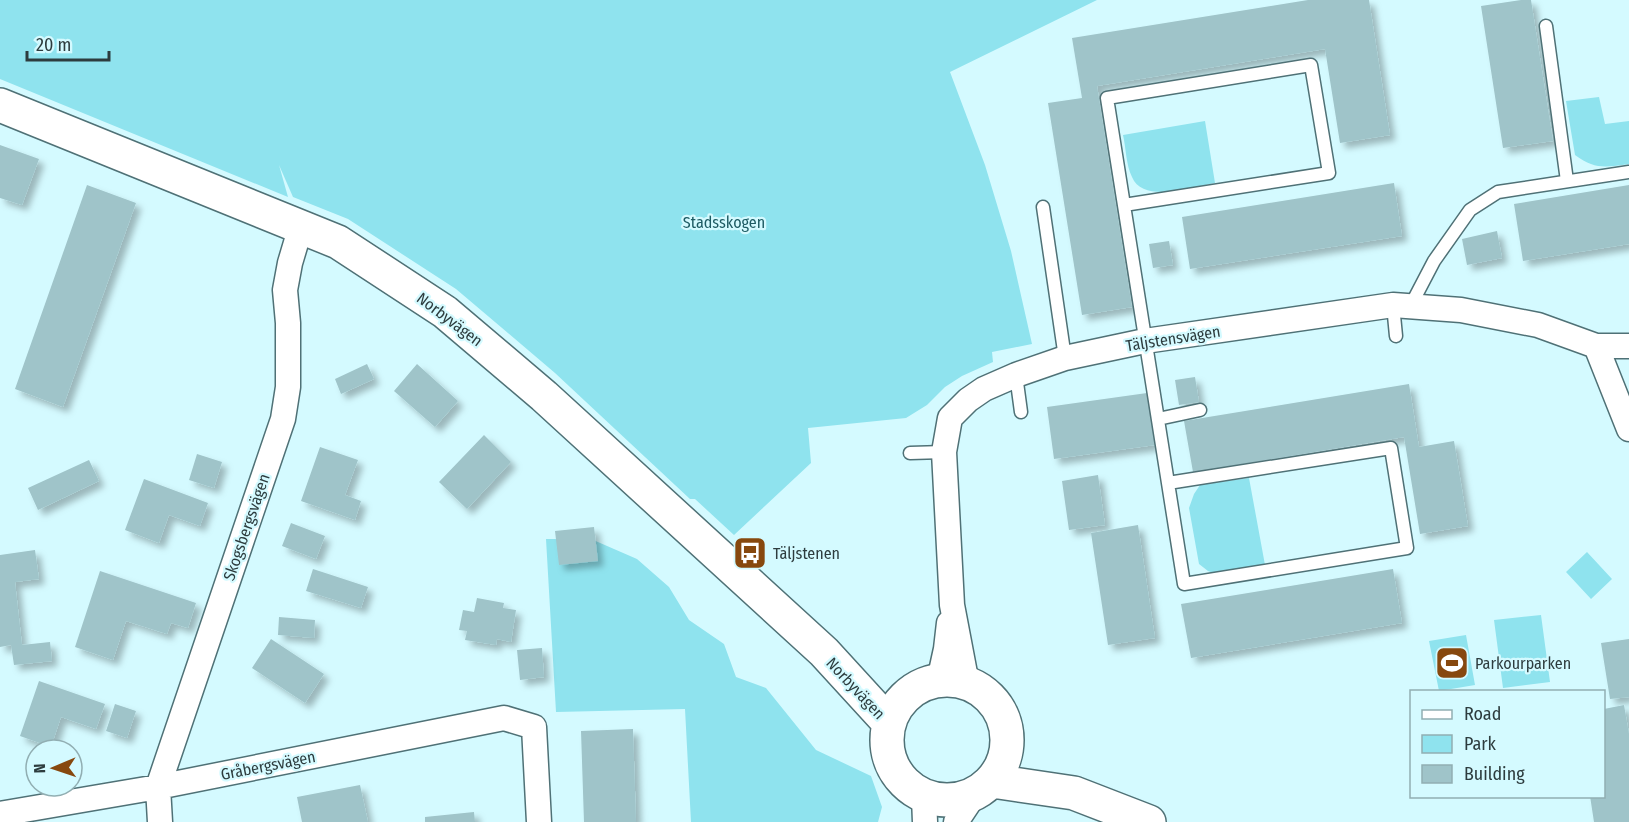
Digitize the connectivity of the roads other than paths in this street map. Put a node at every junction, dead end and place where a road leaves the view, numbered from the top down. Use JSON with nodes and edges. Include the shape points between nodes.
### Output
{"nodes":[{"id":1,"x":1546,"y":26,"type":"dead end"},
{"id":2,"x":0,"y":105,"type":"edge"},
{"id":3,"x":1629,"y":172,"type":"edge"},
{"id":4,"x":1567,"y":181,"type":"junction"},
{"id":5,"x":1124,"y":205,"type":"junction"},
{"id":6,"x":1043,"y":207,"type":"dead end"},
{"id":7,"x":301,"y":226,"type":"junction"},
{"id":8,"x":1402,"y":305,"type":"junction"},
{"id":9,"x":1396,"y":336,"type":"dead end"},
{"id":10,"x":1145,"y":341,"type":"junction"},
{"id":11,"x":1596,"y":346,"type":"junction"},
{"id":12,"x":1629,"y":346,"type":"edge"},
{"id":13,"x":1065,"y":358,"type":"junction"},
{"id":14,"x":1016,"y":375,"type":"junction"},
{"id":15,"x":1200,"y":410,"type":"dead end"},
{"id":16,"x":1021,"y":412,"type":"dead end"},
{"id":17,"x":1158,"y":419,"type":"junction"},
{"id":18,"x":1629,"y":429,"type":"edge"},
{"id":19,"x":944,"y":452,"type":"junction"},
{"id":20,"x":910,"y":453,"type":"dead end"},
{"id":21,"x":1168,"y":483,"type":"junction"},
{"id":22,"x":824,"y":652,"type":"junction"},
{"id":23,"x":938,"y":686,"type":"junction"},
{"id":24,"x":890,"y":723,"type":"junction"},
{"id":25,"x":1007,"y":745,"type":"junction"},
{"id":26,"x":158,"y":787,"type":"junction"},
{"id":27,"x":983,"y":788,"type":"junction"},
{"id":28,"x":1074,"y":793,"type":"junction"},
{"id":29,"x":925,"y":810,"type":"edge"},
{"id":30,"x":0,"y":814,"type":"edge"},
{"id":31,"x":160,"y":822,"type":"edge"},
{"id":32,"x":539,"y":822,"type":"edge"},
{"id":33,"x":956,"y":822,"type":"edge"},
{"id":34,"x":1149,"y":822,"type":"edge"}],
"edges":[{"from":1,"to":4,"type":"lane"},
{"from":2,"to":7,"type":"street","name":"Norbyvägen"},
{"from":3,"to":4,"type":"lane"},
{"from":4,"to":8,"type":"lane","via":[[1498,192],[1470,210]]},
{"from":5,"to":5,"type":"lane","via":[[1107,98],[1311,65],[1329,173]]},
{"from":5,"to":10,"type":"lane"},
{"from":6,"to":13,"type":"lane"},
{"from":7,"to":22,"type":"street","name":"Norbyvägen","via":[[338,242],[445,312],[544,396]]},
{"from":7,"to":26,"type":"street","name":"Skogsbergsvägen","via":[[285,290],[288,387],[283,419]]},
{"from":8,"to":9,"type":"lane"},
{"from":8,"to":10,"type":"street","name":"Täljstensvägen"},
{"from":8,"to":11,"type":"street","name":"Täljstensvägen","via":[[1461,310],[1538,325]]},
{"from":10,"to":13,"type":"street","name":"Täljstensvägen"},
{"from":10,"to":17,"type":"lane"},
{"from":11,"to":12,"type":"street","name":"Täljstensvägen"},
{"from":11,"to":18,"type":"street"},
{"from":13,"to":14,"type":"street","name":"Täljstensvägen"},
{"from":14,"to":16,"type":"lane"},
{"from":14,"to":19,"type":"street","name":"Täljstensvägen","via":[[984,389],[950,418]]},
{"from":15,"to":17,"type":"lane"},
{"from":17,"to":21,"type":"lane"},
{"from":19,"to":20,"type":"lane"},
{"from":19,"to":23,"type":"street","name":"Täljstensvägen","via":[[951,605]]},
{"from":21,"to":21,"type":"lane","via":[[1391,448],[1407,548],[1184,584]]},
{"from":22,"to":23,"type":"street","name":"Norbyvägen","via":[[875,680]]},
{"from":22,"to":24,"type":"street","name":"Norbyvägen"},
{"from":23,"to":24,"type":"street","via":[[895,708]]},
{"from":23,"to":25,"type":"street","via":[[977,688],[994,702],[1005,722]]},
{"from":24,"to":29,"type":"street","via":[[887,752],[894,771]]},
{"from":25,"to":27,"type":"street","via":[[1004,764]]},
{"from":25,"to":28,"type":"street"},
{"from":26,"to":30,"type":"street","name":"Gråbergsvägen"},
{"from":26,"to":31,"type":"street","name":"Skogsbergsvägen"},
{"from":26,"to":32,"type":"street","name":"Gråbergsvägen","via":[[504,718],[534,727]]},
{"from":27,"to":28,"type":"street"},
{"from":27,"to":29,"type":"street"},
{"from":27,"to":33,"type":"street"},
{"from":28,"to":34,"type":"street"}]}
